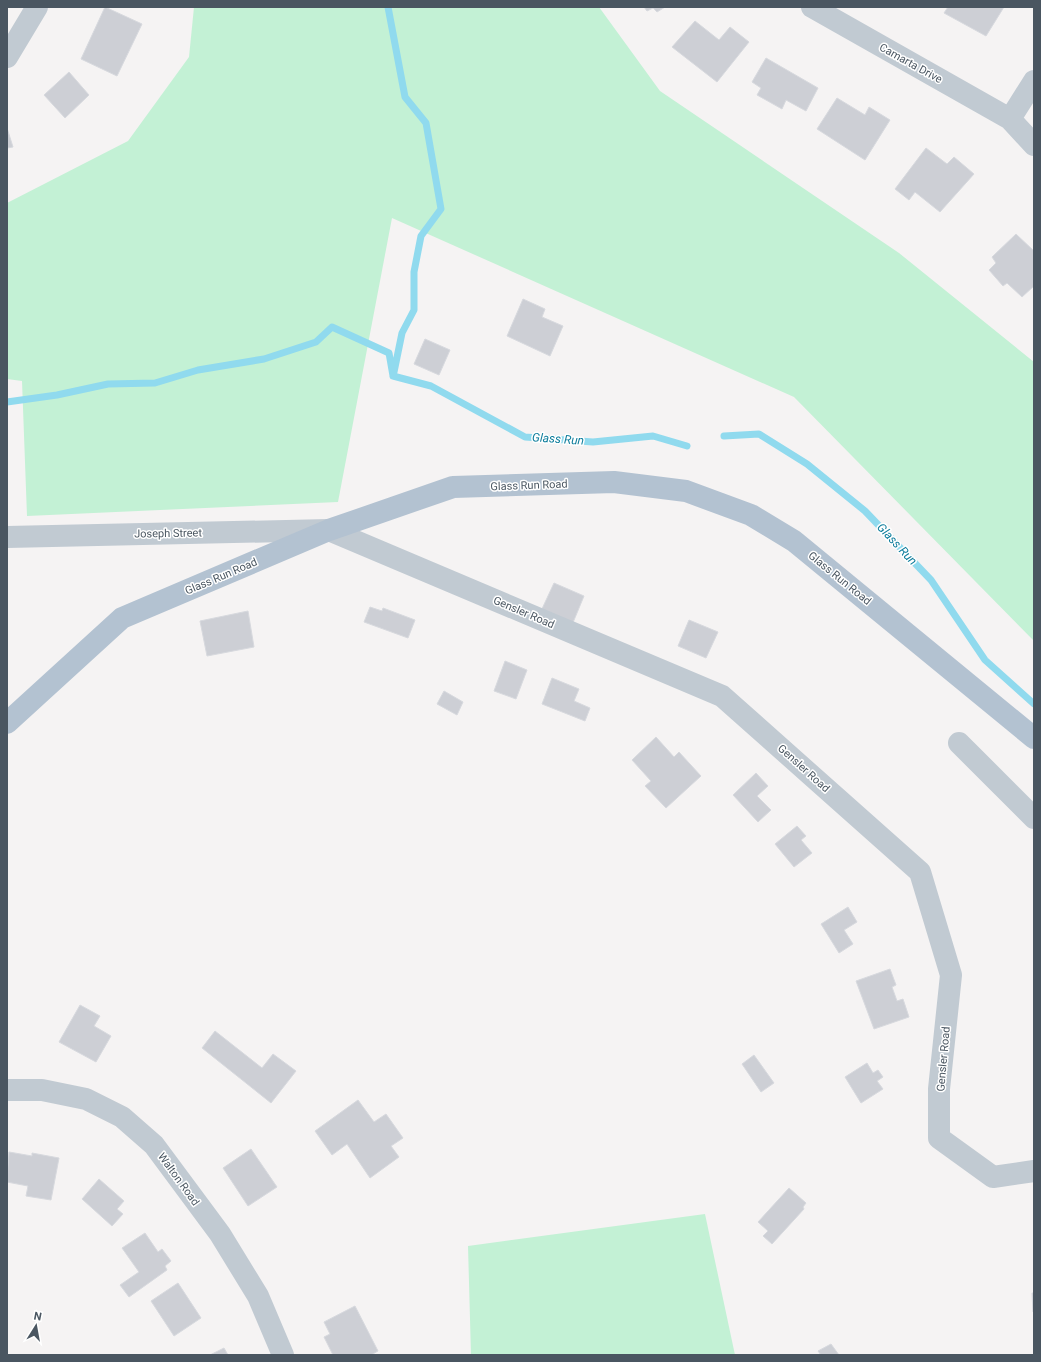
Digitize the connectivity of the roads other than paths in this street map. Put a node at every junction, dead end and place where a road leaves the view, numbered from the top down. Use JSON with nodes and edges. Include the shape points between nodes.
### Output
{"nodes":[{"id":1,"x":38,"y":7,"type":"edge"},
{"id":2,"x":812,"y":7,"type":"edge"},
{"id":3,"x":7,"y":57,"type":"edge"},
{"id":4,"x":1034,"y":81,"type":"edge"},
{"id":5,"x":1010,"y":119,"type":"junction"},
{"id":6,"x":1034,"y":145,"type":"edge"},
{"id":7,"x":329,"y":530,"type":"junction"},
{"id":8,"x":7,"y":537,"type":"edge"},
{"id":9,"x":7,"y":723,"type":"edge"},
{"id":10,"x":1034,"y":738,"type":"edge"},
{"id":11,"x":959,"y":743,"type":"dead end"},
{"id":12,"x":1034,"y":818,"type":"edge"},
{"id":13,"x":7,"y":1090,"type":"edge"},
{"id":14,"x":1034,"y":1171,"type":"edge"},
{"id":15,"x":283,"y":1355,"type":"edge"}],
"edges":[{"from":1,"to":3,"type":"street"},
{"from":2,"to":5,"type":"street","name":"Camarta Drive"},
{"from":4,"to":5,"type":"street"},
{"from":5,"to":6,"type":"street","name":"Camarta Drive"},
{"from":7,"to":8,"type":"street","name":"Joseph Street"},
{"from":7,"to":9,"type":"main road","name":"Glass Run Road","via":[[122,618]]},
{"from":7,"to":10,"type":"main road","name":"Glass Run Road","via":[[453,487],[614,482],[686,491],[752,515],[794,541]]},
{"from":7,"to":14,"type":"street","name":"Gensler Road","via":[[722,696],[920,872],[951,975],[939,1089],[939,1138],[993,1177]]},
{"from":11,"to":12,"type":"street"},
{"from":13,"to":15,"type":"street","name":"Walton Road","via":[[42,1090],[86,1099],[122,1116],[154,1144],[224,1240],[258,1296]]}]}
